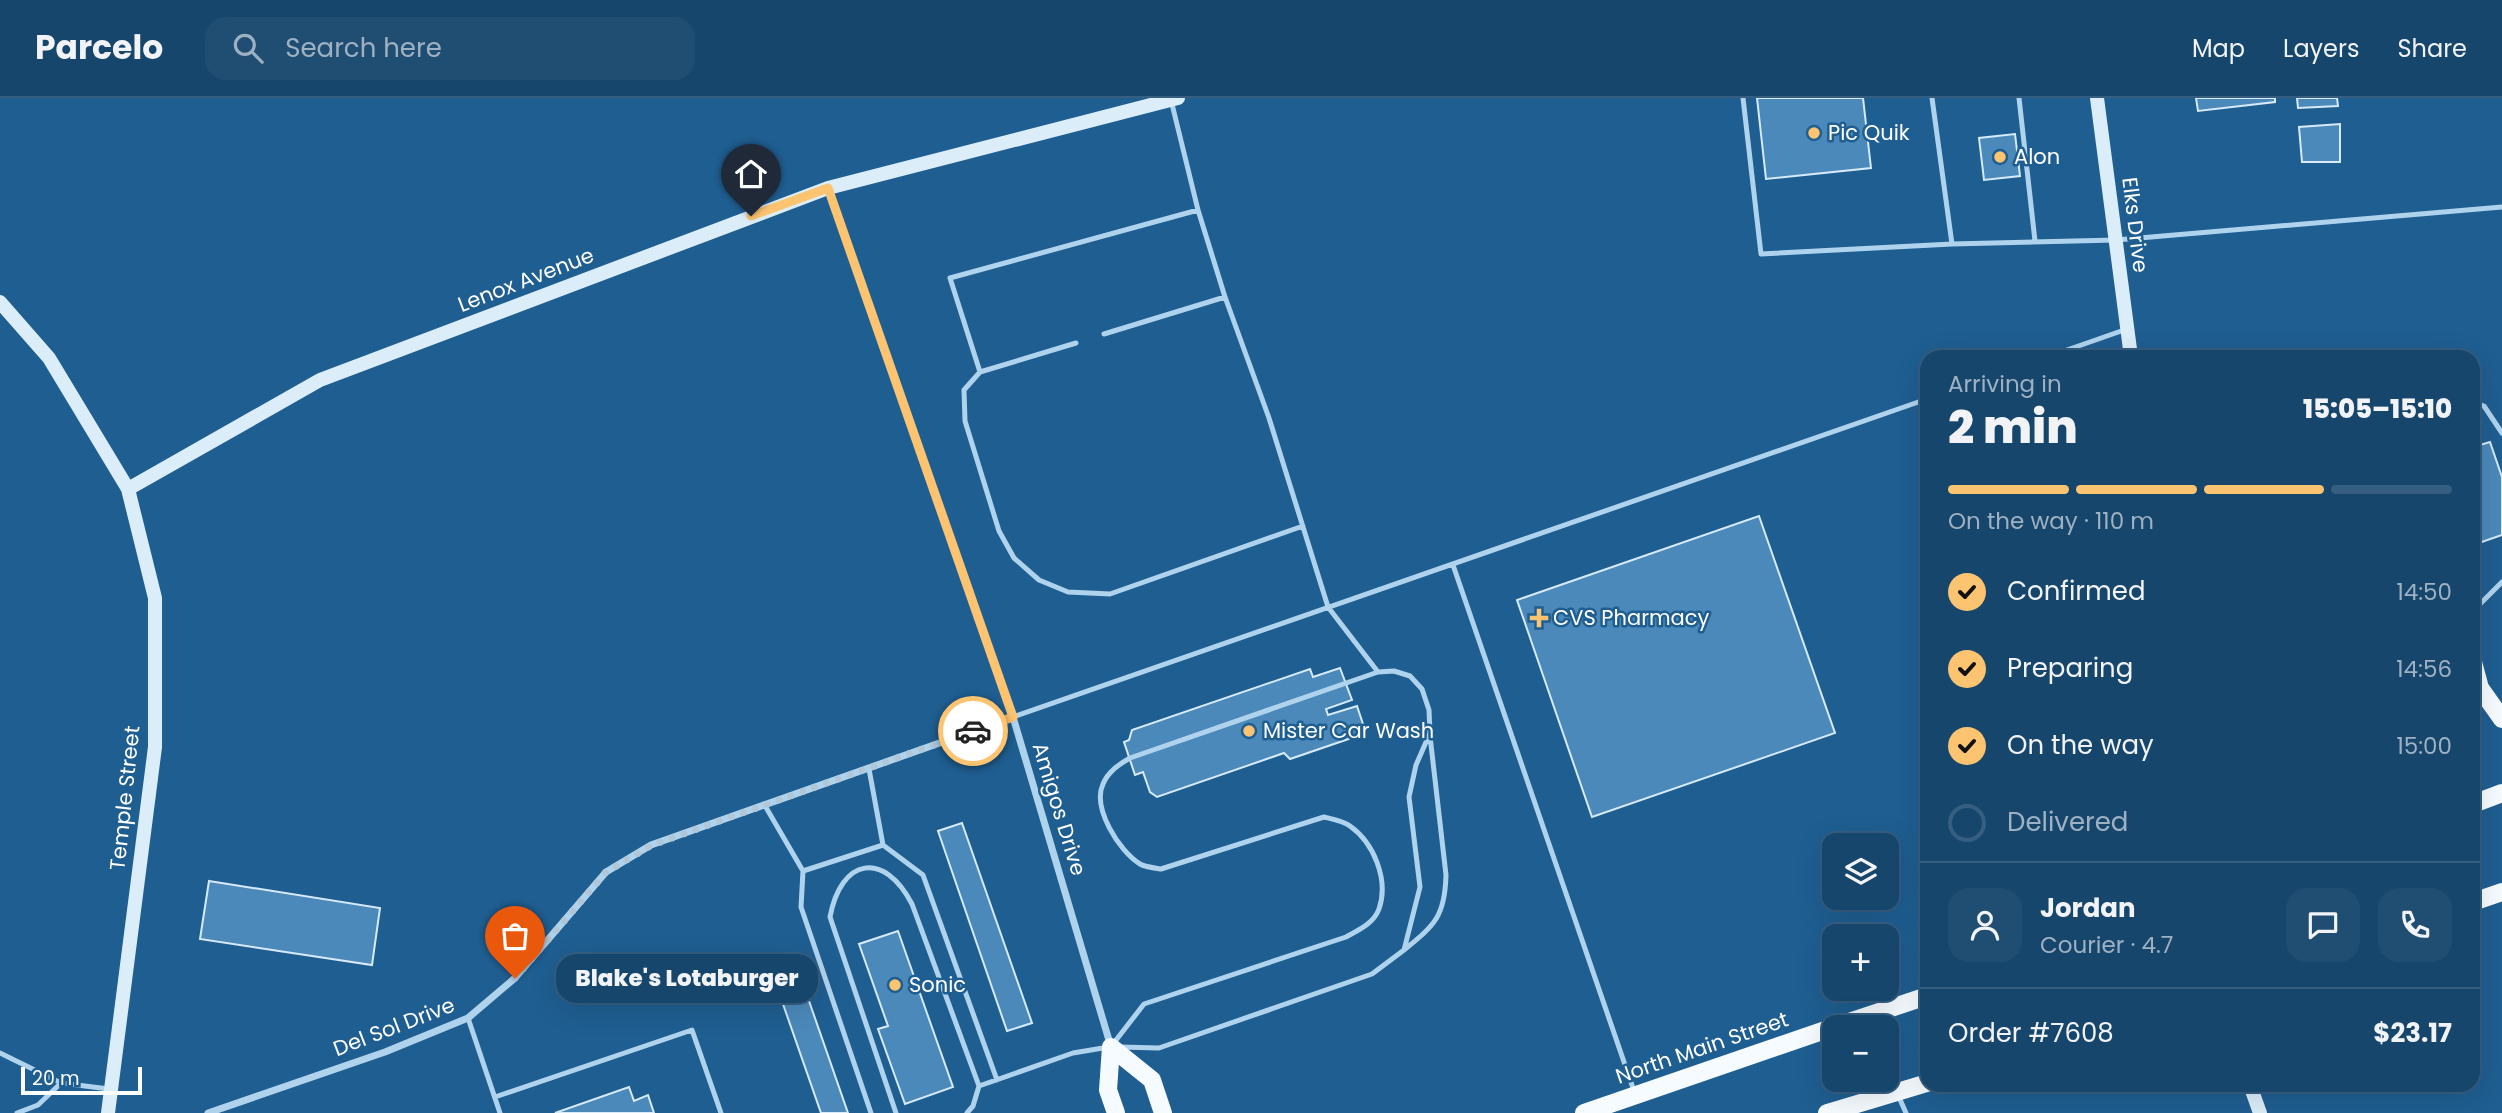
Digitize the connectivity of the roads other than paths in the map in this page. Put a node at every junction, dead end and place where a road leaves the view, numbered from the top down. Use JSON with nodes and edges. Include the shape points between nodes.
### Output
{"nodes":[{"id":1,"x":1742,"y":98,"type":"edge"},
{"id":2,"x":1932,"y":98,"type":"edge"},
{"id":3,"x":2019,"y":98,"type":"edge"},
{"id":4,"x":2097,"y":98,"type":"edge"},
{"id":5,"x":1175,"y":99,"type":"edge"},
{"id":6,"x":828,"y":188,"type":"junction"},
{"id":7,"x":2502,"y":207,"type":"edge"},
{"id":8,"x":1198,"y":211,"type":"junction"},
{"id":9,"x":2116,"y":240,"type":"junction"},
{"id":10,"x":2035,"y":241,"type":"junction"},
{"id":11,"x":1952,"y":244,"type":"junction"},
{"id":12,"x":1225,"y":297,"type":"junction"},
{"id":13,"x":0,"y":302,"type":"edge"},
{"id":14,"x":2127,"y":329,"type":"junction"},
{"id":15,"x":1104,"y":334,"type":"dead end"},
{"id":16,"x":1076,"y":343,"type":"dead end"},
{"id":17,"x":2067,"y":350,"type":"edge"},
{"id":18,"x":2130,"y":350,"type":"edge"},
{"id":19,"x":980,"y":372,"type":"junction"},
{"id":20,"x":1920,"y":401,"type":"edge"},
{"id":21,"x":2480,"y":405,"type":"edge"},
{"id":22,"x":2502,"y":433,"type":"edge"},
{"id":23,"x":128,"y":489,"type":"junction"},
{"id":24,"x":1303,"y":526,"type":"junction"},
{"id":25,"x":1453,"y":565,"type":"junction"},
{"id":26,"x":2502,"y":582,"type":"edge"},
{"id":27,"x":2480,"y":604,"type":"edge"},
{"id":28,"x":1328,"y":607,"type":"junction"},
{"id":29,"x":1378,"y":672,"type":"junction"},
{"id":30,"x":2480,"y":688,"type":"edge"},
{"id":31,"x":1013,"y":717,"type":"junction"},
{"id":32,"x":2502,"y":719,"type":"edge"},
{"id":33,"x":1430,"y":733,"type":"junction"},
{"id":34,"x":869,"y":769,"type":"junction"},
{"id":35,"x":2502,"y":793,"type":"edge"},
{"id":36,"x":2480,"y":801,"type":"edge"},
{"id":37,"x":764,"y":804,"type":"junction"},
{"id":38,"x":883,"y":845,"type":"junction"},
{"id":39,"x":803,"y":871,"type":"junction"},
{"id":40,"x":2502,"y":892,"type":"edge"},
{"id":41,"x":2480,"y":900,"type":"edge"},
{"id":42,"x":1404,"y":950,"type":"junction"},
{"id":43,"x":1920,"y":998,"type":"edge"},
{"id":44,"x":1870,"y":1015,"type":"edge"},
{"id":45,"x":468,"y":1018,"type":"junction"},
{"id":46,"x":1822,"y":1031,"type":"edge"},
{"id":47,"x":1111,"y":1047,"type":"junction"},
{"id":48,"x":0,"y":1054,"type":"edge"},
{"id":49,"x":997,"y":1080,"type":"junction"},
{"id":50,"x":61,"y":1083,"type":"junction"},
{"id":51,"x":1920,"y":1085,"type":"edge"},
{"id":52,"x":979,"y":1086,"type":"junction"},
{"id":53,"x":112,"y":1089,"type":"junction"},
{"id":54,"x":1899,"y":1091,"type":"edge"},
{"id":55,"x":1897,"y":1092,"type":"joint"},
{"id":56,"x":2252,"y":1092,"type":"edge"},
{"id":57,"x":1636,"y":1095,"type":"junction"},
{"id":58,"x":495,"y":1097,"type":"junction"},
{"id":59,"x":1591,"y":1110,"type":"edge"},
{"id":60,"x":18,"y":1113,"type":"edge"},
{"id":61,"x":108,"y":1113,"type":"edge"},
{"id":62,"x":208,"y":1113,"type":"edge"},
{"id":63,"x":500,"y":1113,"type":"edge"},
{"id":64,"x":721,"y":1113,"type":"edge"},
{"id":65,"x":871,"y":1113,"type":"edge"},
{"id":66,"x":896,"y":1113,"type":"edge"},
{"id":67,"x":967,"y":1113,"type":"edge"},
{"id":68,"x":1116,"y":1113,"type":"edge"},
{"id":69,"x":1163,"y":1113,"type":"edge"},
{"id":70,"x":1827,"y":1113,"type":"edge"},
{"id":71,"x":1906,"y":1113,"type":"edge"},
{"id":72,"x":2260,"y":1113,"type":"edge"}],
"edges":[{"from":1,"to":11,"type":"lane","via":[[1761,254]]},
{"from":2,"to":11,"type":"lane"},
{"from":3,"to":10,"type":"lane"},
{"from":4,"to":9,"type":"street","name":"Elks Drive"},
{"from":5,"to":6,"type":"street","name":"Lenox Avenue"},
{"from":5,"to":8,"type":"lane"},
{"from":6,"to":23,"type":"street","name":"Lenox Avenue","via":[[320,380]]},
{"from":6,"to":31,"type":"street","name":"Amigos Drive"},
{"from":7,"to":9,"type":"lane"},
{"from":8,"to":12,"type":"lane"},
{"from":8,"to":19,"type":"lane","via":[[950,278]]},
{"from":9,"to":10,"type":"lane"},
{"from":9,"to":14,"type":"street","name":"Elks Drive"},
{"from":10,"to":11,"type":"lane"},
{"from":12,"to":15,"type":"lane"},
{"from":12,"to":24,"type":"lane"},
{"from":13,"to":23,"type":"street","via":[[49,358]]},
{"from":14,"to":17,"type":"lane"},
{"from":14,"to":18,"type":"street","name":"Elks Drive"},
{"from":16,"to":19,"type":"lane"},
{"from":19,"to":24,"type":"lane","via":[[964,390],[965,421],[999,531],[1014,558],[1039,580],[1068,592],[1110,594]]},
{"from":20,"to":25,"type":"lane"},
{"from":21,"to":22,"type":"lane"},
{"from":23,"to":53,"type":"street","name":"Temple Street","via":[[155,598],[155,747]]},
{"from":24,"to":28,"type":"lane"},
{"from":25,"to":28,"type":"lane"},
{"from":25,"to":57,"type":"lane"},
{"from":26,"to":27,"type":"lane"},
{"from":28,"to":29,"type":"lane"},
{"from":28,"to":31,"type":"lane"},
{"from":29,"to":33,"type":"lane","via":[[1410,676],[1422,689]]},
{"from":29,"to":47,"type":"lane","via":[[1130,758],[1108,776],[1100,802],[1121,845],[1140,864],[1161,869],[1324,817],[1348,824],[1367,843],[1378,864],[1382,888],[1378,911],[1365,928],[1144,1004]]},
{"from":30,"to":32,"type":"main road"},
{"from":31,"to":34,"type":"street","name":"Del Sol Drive"},
{"from":31,"to":47,"type":"street","name":"Amigos Drive"},
{"from":33,"to":42,"type":"lane","via":[[1409,797],[1420,887]]},
{"from":33,"to":42,"type":"lane","via":[[1446,896],[1440,917]]},
{"from":34,"to":37,"type":"street","name":"Del Sol Drive"},
{"from":34,"to":38,"type":"lane"},
{"from":35,"to":36,"type":"main road"},
{"from":37,"to":39,"type":"lane"},
{"from":37,"to":45,"type":"street","name":"Del Sol Drive","via":[[652,845],[606,872],[515,978]]},
{"from":38,"to":39,"type":"lane"},
{"from":38,"to":49,"type":"lane","via":[[923,875]]},
{"from":39,"to":65,"type":"lane","via":[[801,906]]},
{"from":40,"to":41,"type":"main road"},
{"from":42,"to":47,"type":"lane","via":[[1372,974],[1159,1048]]},
{"from":43,"to":44,"type":"main road","name":"North Main Street"},
{"from":45,"to":58,"type":"lane"},
{"from":45,"to":62,"type":"street","name":"Del Sol Drive"},
{"from":46,"to":57,"type":"main road","name":"North Main Street"},
{"from":47,"to":49,"type":"lane","via":[[1073,1053]]},
{"from":47,"to":68,"type":"main road","via":[[1108,1090]]},
{"from":47,"to":69,"type":"main road","via":[[1152,1080]]},
{"from":48,"to":50,"type":"lane"},
{"from":49,"to":52,"type":"lane"},
{"from":50,"to":53,"type":"lane"},
{"from":50,"to":60,"type":"lane","via":[[38,1105]]},
{"from":51,"to":54,"type":"main road"},
{"from":52,"to":66,"type":"lane","via":[[912,904],[901,884],[883,869],[863,869],[845,878],[834,896],[830,917]]},
{"from":52,"to":67,"type":"lane"},
{"from":53,"to":61,"type":"street","name":"Temple Street"},
{"from":55,"to":70,"type":"main road"},
{"from":55,"to":71,"type":"lane"},
{"from":56,"to":72,"type":"street"},
{"from":57,"to":59,"type":"main road","name":"North Main Street"},
{"from":58,"to":63,"type":"lane"},
{"from":58,"to":64,"type":"lane","via":[[692,1030]]}]}
